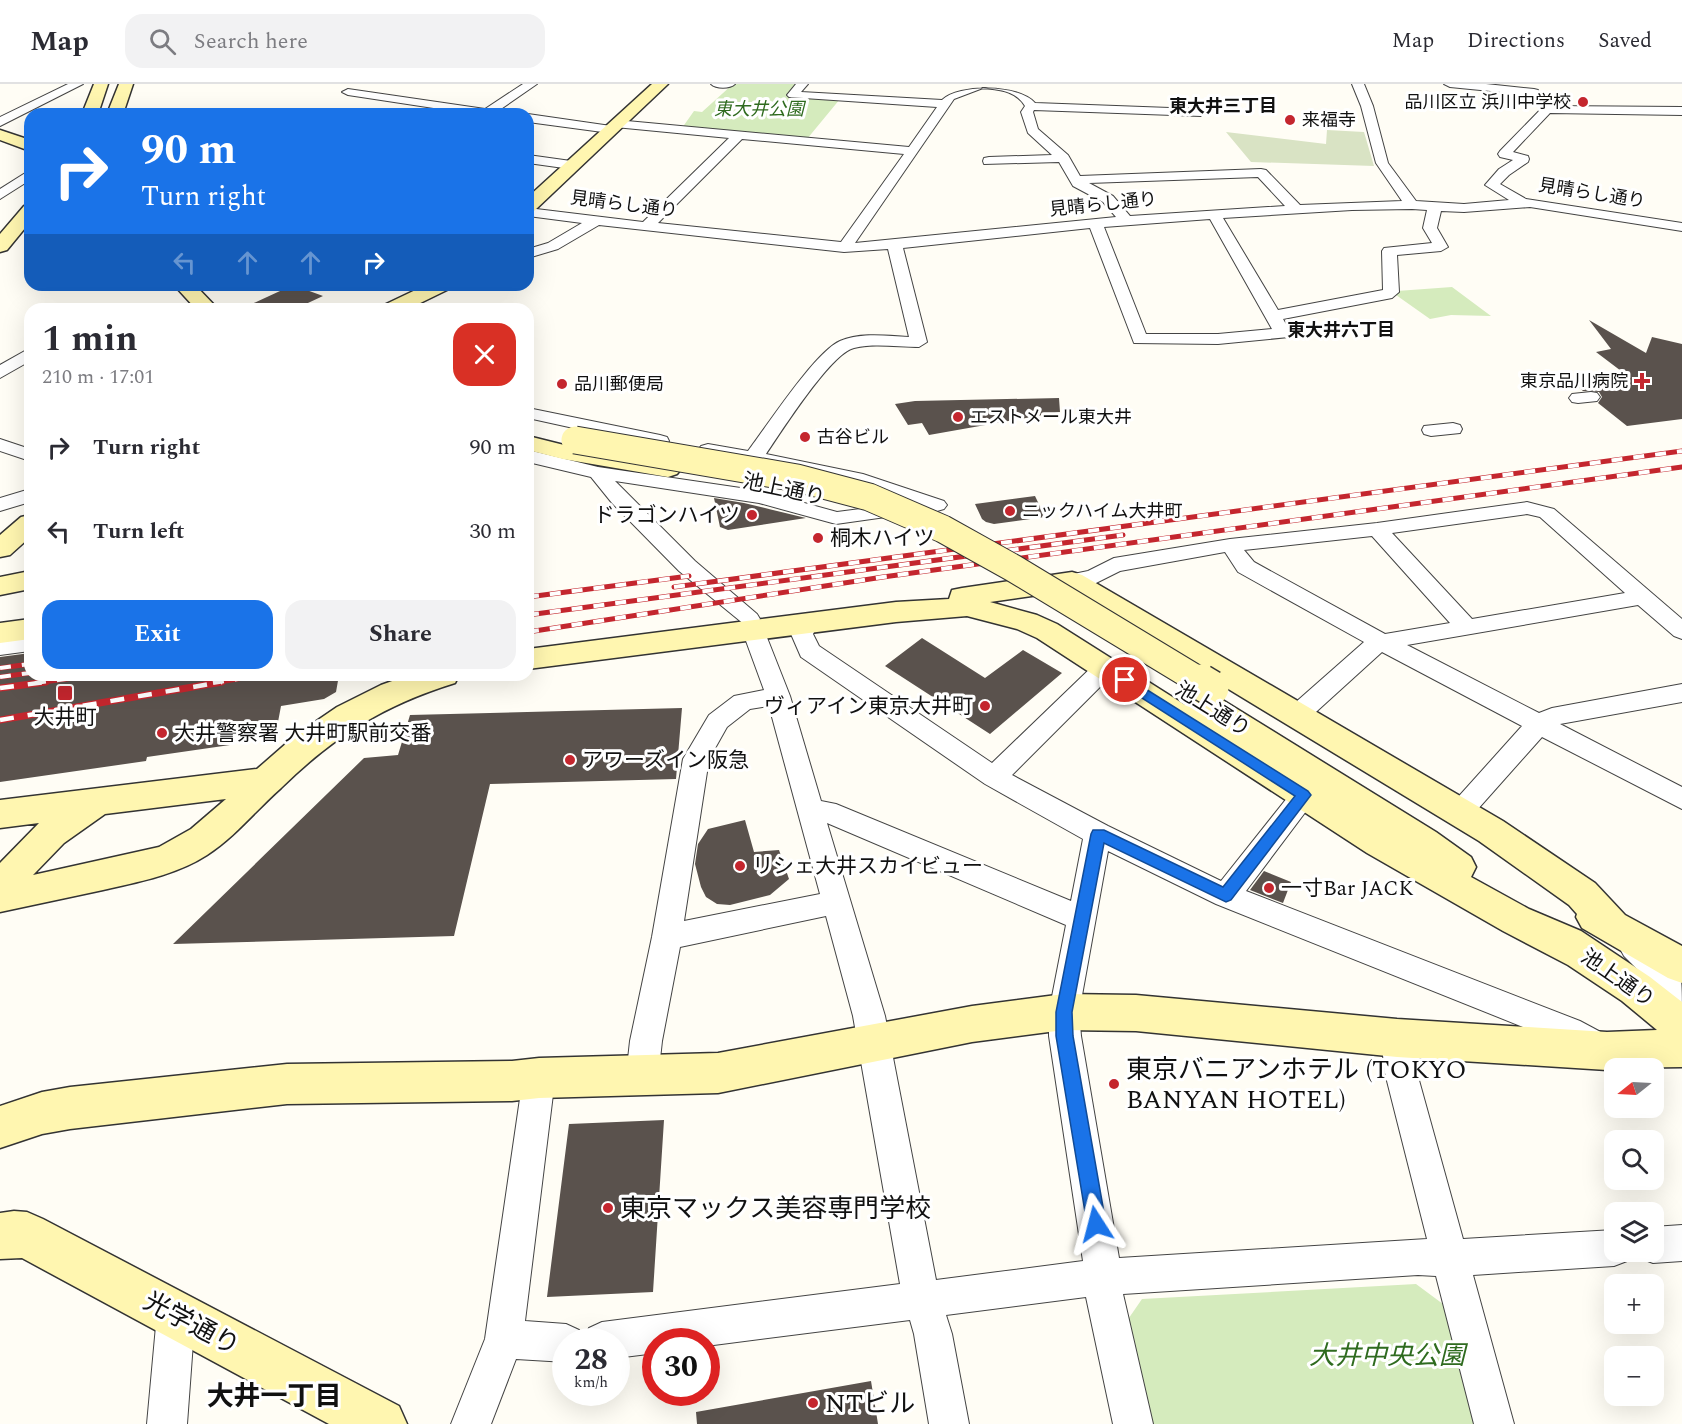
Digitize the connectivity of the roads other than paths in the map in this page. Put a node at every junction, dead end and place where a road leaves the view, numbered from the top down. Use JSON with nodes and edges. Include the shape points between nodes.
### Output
{"nodes":[{"id":1,"x":77,"y":84,"type":"edge"},
{"id":2,"x":101,"y":84,"type":"edge"},
{"id":3,"x":114,"y":84,"type":"edge"},
{"id":4,"x":126,"y":84,"type":"edge"},
{"id":5,"x":531,"y":84,"type":"edge"},
{"id":6,"x":661,"y":84,"type":"edge"},
{"id":7,"x":717,"y":84,"type":"edge"},
{"id":8,"x":729,"y":84,"type":"edge"},
{"id":9,"x":802,"y":84,"type":"edge"},
{"id":10,"x":983,"y":84,"type":"edge"},
{"id":11,"x":1358,"y":84,"type":"edge"},
{"id":12,"x":1450,"y":84,"type":"edge"},
{"id":13,"x":348,"y":92,"type":"dead end"},
{"id":14,"x":944,"y":104,"type":"junction"},
{"id":15,"x":1031,"y":106,"type":"junction"},
{"id":16,"x":28,"y":108,"type":"edge"},
{"id":17,"x":103,"y":108,"type":"edge"},
{"id":18,"x":105,"y":108,"type":"edge"},
{"id":19,"x":107,"y":108,"type":"edge"},
{"id":20,"x":431,"y":108,"type":"edge"},
{"id":21,"x":499,"y":108,"type":"edge"},
{"id":22,"x":1548,"y":109,"type":"junction"},
{"id":23,"x":24,"y":110,"type":"edge"},
{"id":24,"x":1682,"y":111,"type":"edge"},
{"id":25,"x":1197,"y":113,"type":"dead end"},
{"id":26,"x":534,"y":119,"type":"edge"},
{"id":27,"x":0,"y":122,"type":"edge"},
{"id":28,"x":613,"y":127,"type":"junction"},
{"id":29,"x":739,"y":135,"type":"junction"},
{"id":30,"x":913,"y":151,"type":"junction"},
{"id":31,"x":1063,"y":158,"type":"junction"},
{"id":32,"x":534,"y":160,"type":"edge"},
{"id":33,"x":989,"y":161,"type":"dead end"},
{"id":34,"x":571,"y":165,"type":"junction"},
{"id":35,"x":24,"y":178,"type":"edge"},
{"id":36,"x":1077,"y":180,"type":"junction"},
{"id":37,"x":0,"y":195,"type":"edge"},
{"id":38,"x":534,"y":201,"type":"edge"},
{"id":39,"x":1523,"y":203,"type":"junction"},
{"id":40,"x":1412,"y":206,"type":"junction"},
{"id":41,"x":1432,"y":206,"type":"junction"},
{"id":42,"x":1296,"y":209,"type":"junction"},
{"id":43,"x":534,"y":213,"type":"edge"},
{"id":44,"x":1214,"y":214,"type":"junction"},
{"id":45,"x":24,"y":217,"type":"edge"},
{"id":46,"x":597,"y":220,"type":"junction"},
{"id":47,"x":1126,"y":220,"type":"junction"},
{"id":48,"x":1095,"y":224,"type":"junction"},
{"id":49,"x":647,"y":226,"type":"junction"},
{"id":50,"x":1682,"y":227,"type":"edge"},
{"id":51,"x":0,"y":246,"type":"edge"},
{"id":52,"x":895,"y":246,"type":"junction"},
{"id":53,"x":844,"y":248,"type":"junction"},
{"id":54,"x":534,"y":252,"type":"edge"},
{"id":55,"x":190,"y":291,"type":"edge"},
{"id":56,"x":429,"y":291,"type":"edge"},
{"id":57,"x":202,"y":303,"type":"edge"},
{"id":58,"x":404,"y":303,"type":"edge"},
{"id":59,"x":1272,"y":316,"type":"junction"},
{"id":60,"x":0,"y":350,"type":"edge"},
{"id":61,"x":24,"y":352,"type":"edge"},
{"id":62,"x":24,"y":356,"type":"edge"},
{"id":63,"x":0,"y":373,"type":"edge"},
{"id":64,"x":534,"y":415,"type":"edge"},
{"id":65,"x":1453,"y":429,"type":"dead end"},
{"id":66,"x":1431,"y":430,"type":"dead end"},
{"id":67,"x":534,"y":431,"type":"edge"},
{"id":68,"x":534,"y":443,"type":"edge"},
{"id":69,"x":0,"y":445,"type":"edge"},
{"id":70,"x":569,"y":446,"type":"junction"},
{"id":71,"x":24,"y":453,"type":"edge"},
{"id":72,"x":754,"y":456,"type":"junction"},
{"id":73,"x":534,"y":457,"type":"edge"},
{"id":74,"x":799,"y":466,"type":"junction"},
{"id":75,"x":598,"y":473,"type":"junction"},
{"id":76,"x":24,"y":497,"type":"edge"},
{"id":77,"x":761,"y":497,"type":"junction"},
{"id":78,"x":0,"y":505,"type":"edge"},
{"id":79,"x":24,"y":528,"type":"edge"},
{"id":80,"x":1377,"y":529,"type":"junction"},
{"id":81,"x":1230,"y":545,"type":"junction"},
{"id":82,"x":0,"y":549,"type":"edge"},
{"id":83,"x":24,"y":581,"type":"edge"},
{"id":84,"x":0,"y":586,"type":"edge"},
{"id":85,"x":1085,"y":589,"type":"junction"},
{"id":86,"x":1643,"y":597,"type":"junction"},
{"id":87,"x":896,"y":612,"type":"junction"},
{"id":88,"x":807,"y":624,"type":"junction"},
{"id":89,"x":751,"y":625,"type":"junction"},
{"id":90,"x":1467,"y":627,"type":"junction"},
{"id":91,"x":24,"y":630,"type":"edge"},
{"id":92,"x":1047,"y":631,"type":"junction"},
{"id":93,"x":1682,"y":631,"type":"edge"},
{"id":94,"x":0,"y":633,"type":"edge"},
{"id":95,"x":1382,"y":642,"type":"junction"},
{"id":96,"x":24,"y":644,"type":"edge"},
{"id":97,"x":0,"y":647,"type":"edge"},
{"id":98,"x":534,"y":658,"type":"edge"},
{"id":99,"x":1105,"y":668,"type":"junction"},
{"id":100,"x":424,"y":681,"type":"edge"},
{"id":101,"x":1204,"y":693,"type":"junction"},
{"id":102,"x":1682,"y":693,"type":"edge"},
{"id":103,"x":778,"y":696,"type":"junction"},
{"id":104,"x":1297,"y":715,"type":"junction"},
{"id":105,"x":1540,"y":723,"type":"junction"},
{"id":106,"x":994,"y":777,"type":"junction"},
{"id":107,"x":266,"y":781,"type":"junction"},
{"id":108,"x":194,"y":789,"type":"junction"},
{"id":109,"x":1304,"y":795,"type":"junction"},
{"id":110,"x":115,"y":798,"type":"junction"},
{"id":111,"x":1682,"y":799,"type":"edge"},
{"id":112,"x":812,"y":811,"type":"junction"},
{"id":113,"x":1460,"y":812,"type":"junction"},
{"id":114,"x":0,"y":814,"type":"edge"},
{"id":115,"x":1098,"y":834,"type":"junction"},
{"id":116,"x":190,"y":848,"type":"junction"},
{"id":117,"x":0,"y":891,"type":"edge"},
{"id":118,"x":1226,"y":896,"type":"junction"},
{"id":119,"x":0,"y":897,"type":"edge"},
{"id":120,"x":838,"y":902,"type":"junction"},
{"id":121,"x":1082,"y":919,"type":"junction"},
{"id":122,"x":1612,"y":927,"type":"junction"},
{"id":123,"x":667,"y":937,"type":"junction"},
{"id":124,"x":1586,"y":955,"type":"junction"},
{"id":125,"x":1681,"y":964,"type":"edge"},
{"id":126,"x":1682,"y":1004,"type":"edge"},
{"id":127,"x":1064,"y":1012,"type":"junction"},
{"id":128,"x":1682,"y":1026,"type":"edge"},
{"id":129,"x":1397,"y":1038,"type":"junction"},
{"id":130,"x":876,"y":1044,"type":"junction"},
{"id":131,"x":1682,"y":1048,"type":"edge"},
{"id":132,"x":1607,"y":1051,"type":"junction"},
{"id":133,"x":642,"y":1077,"type":"junction"},
{"id":134,"x":538,"y":1078,"type":"junction"},
{"id":135,"x":0,"y":1127,"type":"edge"},
{"id":136,"x":0,"y":1236,"type":"edge"},
{"id":137,"x":1682,"y":1243,"type":"edge"},
{"id":138,"x":1664,"y":1244,"type":"edge"},
{"id":139,"x":1604,"y":1249,"type":"edge"},
{"id":140,"x":1451,"y":1258,"type":"junction"},
{"id":141,"x":1101,"y":1277,"type":"junction"},
{"id":142,"x":922,"y":1301,"type":"junction"},
{"id":143,"x":176,"y":1315,"type":"junction"},
{"id":144,"x":630,"y":1338,"type":"edge"},
{"id":145,"x":504,"y":1339,"type":"junction"},
{"id":146,"x":552,"y":1342,"type":"edge"},
{"id":147,"x":167,"y":1424,"type":"edge"},
{"id":148,"x":381,"y":1424,"type":"edge"},
{"id":149,"x":471,"y":1424,"type":"edge"},
{"id":150,"x":949,"y":1424,"type":"edge"},
{"id":151,"x":1133,"y":1424,"type":"edge"},
{"id":152,"x":1494,"y":1424,"type":"edge"}],
"edges":[{"from":1,"to":16,"type":"street"},
{"from":2,"to":17,"type":"street"},
{"from":3,"to":18,"type":"street"},
{"from":4,"to":19,"type":"street"},
{"from":5,"to":21,"type":"street"},
{"from":6,"to":28,"type":"street"},
{"from":7,"to":8,"type":"street"},
{"from":9,"to":14,"type":"street","via":[[793,95]]},
{"from":10,"to":14,"type":"street","via":[[950,97]]},
{"from":10,"to":15,"type":"street","via":[[1019,91]]},
{"from":11,"to":40,"type":"street","via":[[1382,164]]},
{"from":12,"to":22,"type":"street","via":[[1534,92]]},
{"from":13,"to":20,"type":"street"},
{"from":14,"to":30,"type":"street"},
{"from":15,"to":25,"type":"street"},
{"from":15,"to":31,"type":"street","via":[[1027,112],[1032,130]]},
{"from":22,"to":24,"type":"street"},
{"from":22,"to":39,"type":"street","via":[[1504,154],[1522,159],[1492,185]]},
{"from":23,"to":27,"type":"street"},
{"from":26,"to":28,"type":"street"},
{"from":28,"to":29,"type":"street"},
{"from":28,"to":34,"type":"street"},
{"from":29,"to":30,"type":"street"},
{"from":29,"to":49,"type":"street"},
{"from":30,"to":53,"type":"street"},
{"from":31,"to":33,"type":"street"},
{"from":31,"to":36,"type":"street"},
{"from":32,"to":34,"type":"street"},
{"from":34,"to":38,"type":"street"},
{"from":35,"to":37,"type":"street"},
{"from":36,"to":42,"type":"street","via":[[1261,172]]},
{"from":36,"to":47,"type":"street","via":[[1107,199]]},
{"from":39,"to":41,"type":"street","name":"見晴らし通り","via":[[1464,208]]},
{"from":39,"to":50,"type":"street","name":"見晴らし通り"},
{"from":40,"to":41,"type":"street","name":"見晴らし通り"},
{"from":40,"to":42,"type":"street","name":"見晴らし通り"},
{"from":41,"to":59,"type":"street","via":[[1430,228],[1441,247],[1389,251],[1391,292]]},
{"from":42,"to":44,"type":"street","name":"見晴らし通り"},
{"from":43,"to":46,"type":"street","name":"見晴らし通り"},
{"from":44,"to":47,"type":"street","name":"見晴らし通り"},
{"from":44,"to":59,"type":"street"},
{"from":45,"to":51,"type":"street"},
{"from":46,"to":49,"type":"street","name":"見晴らし通り"},
{"from":46,"to":54,"type":"street","via":[[553,246]]},
{"from":47,"to":48,"type":"street","name":"見晴らし通り"},
{"from":48,"to":52,"type":"street","name":"見晴らし通り"},
{"from":48,"to":59,"type":"street","via":[[1140,339],[1218,339],[1282,333]]},
{"from":49,"to":53,"type":"street","name":"見晴らし通り"},
{"from":52,"to":53,"type":"street","name":"見晴らし通り"},
{"from":52,"to":72,"type":"street","via":[[919,342],[844,346],[820,368]]},
{"from":55,"to":57,"type":"street"},
{"from":56,"to":58,"type":"street"},
{"from":60,"to":61,"type":"street"},
{"from":62,"to":63,"type":"street"},
{"from":64,"to":72,"type":"street"},
{"from":65,"to":66,"type":"street"},
{"from":67,"to":70,"type":"street","name":"池上通り"},
{"from":68,"to":70,"type":"street","name":"池上通り"},
{"from":69,"to":71,"type":"street"},
{"from":70,"to":101,"type":"street","name":"池上通り","via":[[776,486],[881,515],[987,569]]},
{"from":72,"to":74,"type":"street"},
{"from":73,"to":75,"type":"street"},
{"from":74,"to":77,"type":"street","via":[[810,480],[799,493]]},
{"from":74,"to":77,"type":"street","via":[[856,478],[937,505],[836,518]]},
{"from":75,"to":77,"type":"street"},
{"from":75,"to":89,"type":"street","via":[[619,499]]},
{"from":76,"to":78,"type":"street"},
{"from":79,"to":82,"type":"street"},
{"from":80,"to":81,"type":"street"},
{"from":80,"to":86,"type":"street","via":[[1527,508],[1546,513]]},
{"from":80,"to":90,"type":"street"},
{"from":81,"to":85,"type":"street","via":[[1114,565],[1094,577]]},
{"from":81,"to":95,"type":"street","via":[[1246,567]]},
{"from":83,"to":84,"type":"street"},
{"from":85,"to":87,"type":"street","via":[[940,600]]},
{"from":85,"to":92,"type":"street","via":[[1052,599],[1044,607],[1042,623]]},
{"from":85,"to":104,"type":"street"},
{"from":86,"to":90,"type":"street"},
{"from":86,"to":93,"type":"street"},
{"from":87,"to":88,"type":"street"},
{"from":87,"to":92,"type":"street","via":[[967,607]]},
{"from":88,"to":89,"type":"street"},
{"from":88,"to":106,"type":"street","via":[[802,634],[809,651]]},
{"from":89,"to":98,"type":"street"},
{"from":89,"to":103,"type":"street"},
{"from":90,"to":95,"type":"street"},
{"from":91,"to":94,"type":"street"},
{"from":92,"to":99,"type":"street"},
{"from":95,"to":104,"type":"street"},
{"from":95,"to":105,"type":"street"},
{"from":96,"to":97,"type":"street"},
{"from":99,"to":106,"type":"street"},
{"from":99,"to":109,"type":"street"},
{"from":100,"to":107,"type":"street","via":[[357,708]]},
{"from":101,"to":122,"type":"street","name":"池上通り"},
{"from":101,"to":124,"type":"street","name":"池上通り"},
{"from":102,"to":105,"type":"street","via":[[1552,717]]},
{"from":103,"to":112,"type":"street"},
{"from":103,"to":123,"type":"street","via":[[743,702],[718,721],[696,759]]},
{"from":104,"to":113,"type":"street"},
{"from":105,"to":111,"type":"street"},
{"from":105,"to":113,"type":"street"},
{"from":106,"to":115,"type":"street"},
{"from":107,"to":108,"type":"street"},
{"from":107,"to":116,"type":"street","via":[[229,818]]},
{"from":108,"to":110,"type":"street"},
{"from":108,"to":116,"type":"street","via":[[206,794],[212,811],[211,822]]},
{"from":109,"to":118,"type":"street"},
{"from":109,"to":124,"type":"street","via":[[1507,917]]},
{"from":110,"to":114,"type":"street"},
{"from":110,"to":117,"type":"street","via":[[53,830]]},
{"from":112,"to":120,"type":"street"},
{"from":112,"to":121,"type":"street","via":[[827,811]]},
{"from":113,"to":122,"type":"street","via":[[1582,894]]},
{"from":115,"to":118,"type":"street"},
{"from":115,"to":121,"type":"street"},
{"from":116,"to":119,"type":"street","via":[[143,866]]},
{"from":118,"to":132,"type":"street","via":[[1569,1031]]},
{"from":120,"to":123,"type":"street"},
{"from":120,"to":130,"type":"street"},
{"from":121,"to":127,"type":"street"},
{"from":122,"to":125,"type":"street","name":"池上通り"},
{"from":122,"to":126,"type":"street","via":[[1649,961]]},
{"from":123,"to":133,"type":"street"},
{"from":124,"to":128,"type":"street","name":"池上通り"},
{"from":127,"to":129,"type":"street","via":[[1136,1013]]},
{"from":127,"to":130,"type":"street","via":[[993,1020]]},
{"from":127,"to":141,"type":"street","via":[[1100,1248]]},
{"from":129,"to":132,"type":"street"},
{"from":129,"to":140,"type":"street","via":[[1401,1073]]},
{"from":130,"to":133,"type":"street","via":[[844,1047],[718,1074]]},
{"from":130,"to":142,"type":"street"},
{"from":131,"to":132,"type":"street"},
{"from":133,"to":134,"type":"street"},
{"from":134,"to":135,"type":"street","via":[[287,1084],[70,1108]]},
{"from":134,"to":145,"type":"street"},
{"from":136,"to":143,"type":"street","name":"光学通り","via":[[27,1235]]},
{"from":137,"to":138,"type":"street"},
{"from":139,"to":140,"type":"street"},
{"from":140,"to":141,"type":"street"},
{"from":140,"to":152,"type":"street"},
{"from":141,"to":142,"type":"street"},
{"from":141,"to":151,"type":"street"},
{"from":142,"to":144,"type":"street"},
{"from":142,"to":150,"type":"street","via":[[933,1334]]},
{"from":143,"to":147,"type":"street"},
{"from":143,"to":148,"type":"street","name":"光学通り"},
{"from":145,"to":146,"type":"street"},
{"from":145,"to":149,"type":"street"}]}
